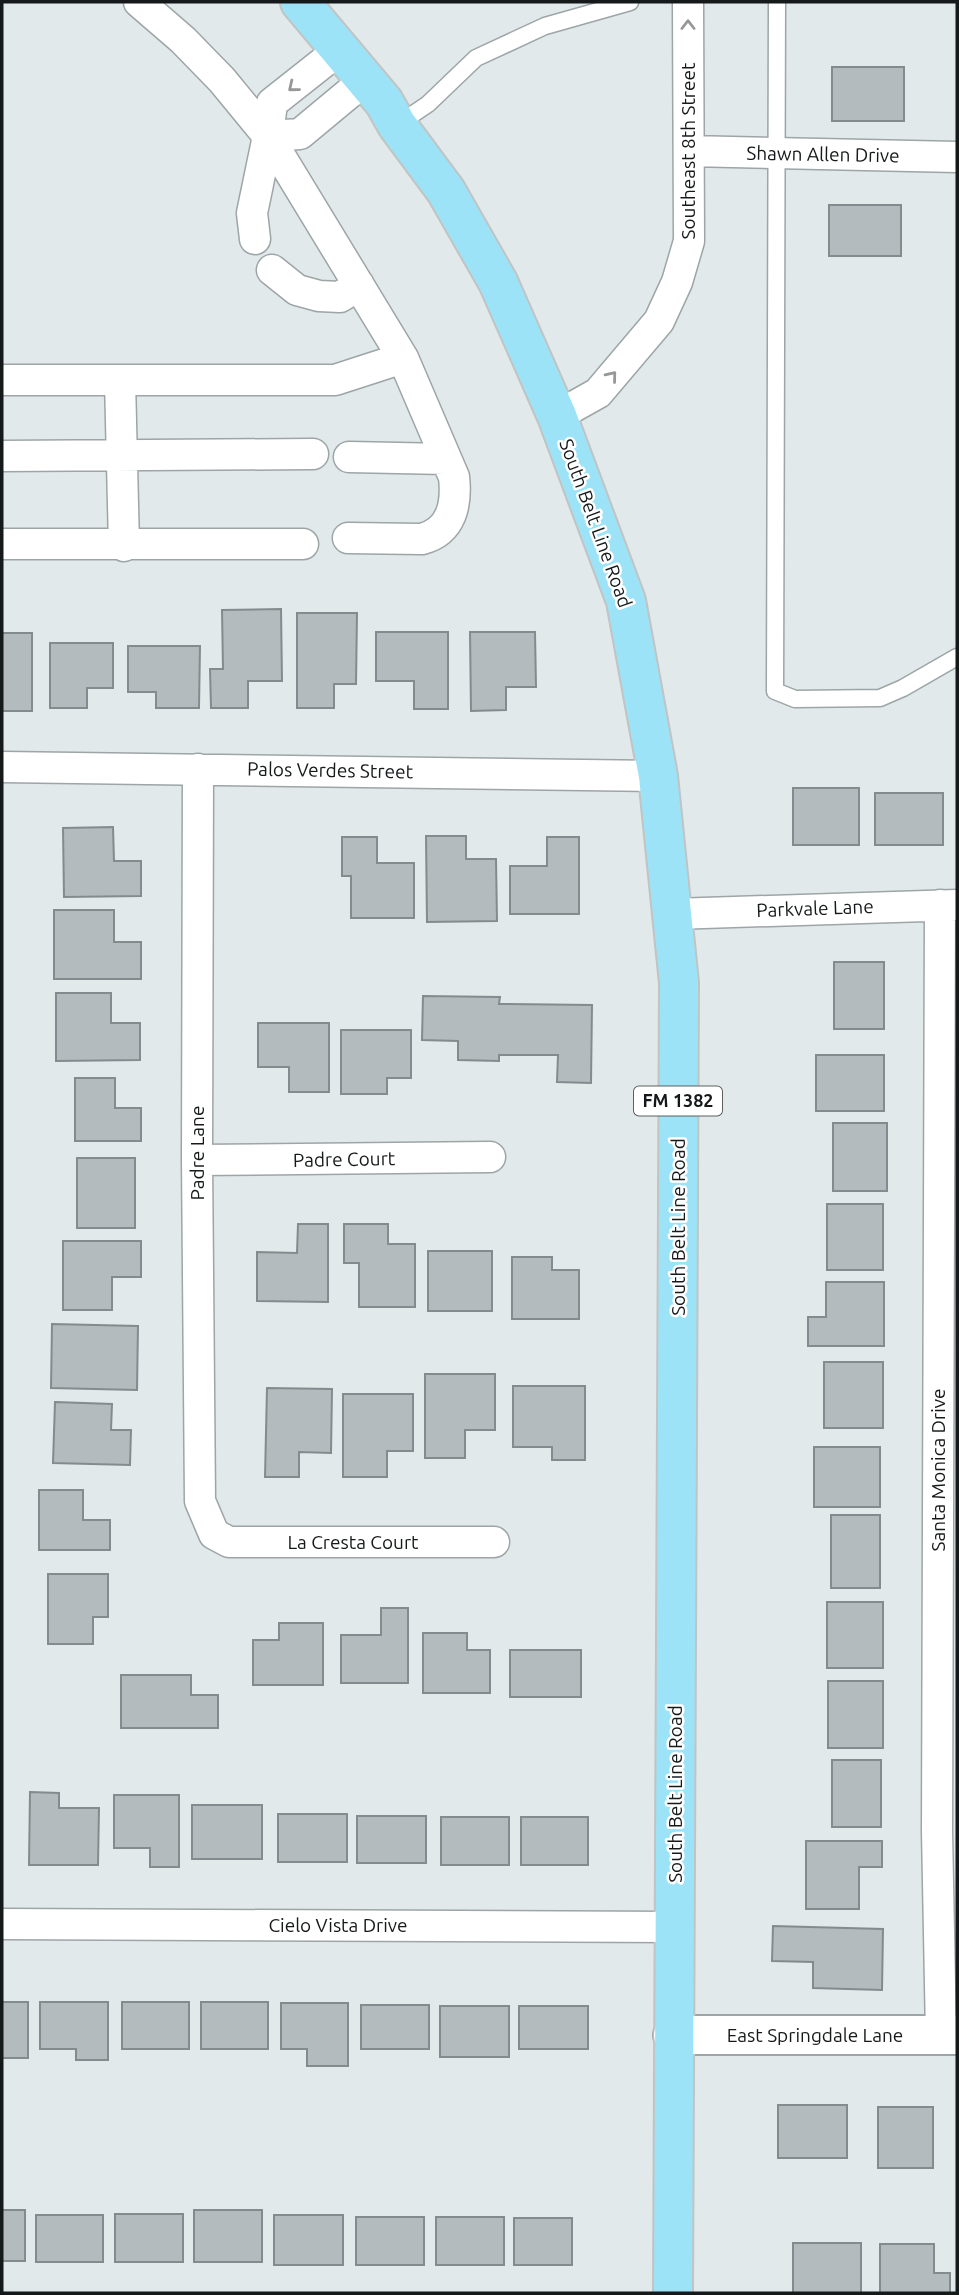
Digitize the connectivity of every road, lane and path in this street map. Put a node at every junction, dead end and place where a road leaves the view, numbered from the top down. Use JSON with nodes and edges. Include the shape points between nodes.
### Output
{"nodes":[{"id":1,"x":139,"y":2,"type":"edge"},
{"id":2,"x":300,"y":2,"type":"edge"},
{"id":3,"x":630,"y":2,"type":"edge"},
{"id":4,"x":688,"y":2,"type":"edge"},
{"id":5,"x":777,"y":2,"type":"edge"},
{"id":6,"x":340,"y":50,"type":"junction"},
{"id":7,"x":365,"y":80,"type":"junction"},
{"id":8,"x":397,"y":125,"type":"junction"},
{"id":9,"x":268,"y":136,"type":"junction"},
{"id":10,"x":689,"y":151,"type":"junction"},
{"id":11,"x":777,"y":153,"type":"junction"},
{"id":12,"x":957,"y":157,"type":"edge"},
{"id":13,"x":255,"y":239,"type":"dead end"},
{"id":14,"x":272,"y":270,"type":"dead end"},
{"id":15,"x":359,"y":285,"type":"junction"},
{"id":16,"x":403,"y":358,"type":"junction"},
{"id":17,"x":2,"y":380,"type":"edge"},
{"id":18,"x":120,"y":380,"type":"junction"},
{"id":19,"x":557,"y":416,"type":"junction"},
{"id":20,"x":313,"y":454,"type":"dead end"},
{"id":21,"x":2,"y":456,"type":"edge"},
{"id":22,"x":122,"y":456,"type":"junction"},
{"id":23,"x":349,"y":457,"type":"dead end"},
{"id":24,"x":446,"y":459,"type":"junction"},
{"id":25,"x":348,"y":538,"type":"dead end"},
{"id":26,"x":2,"y":544,"type":"edge"},
{"id":27,"x":303,"y":544,"type":"dead end"},
{"id":28,"x":124,"y":546,"type":"junction"},
{"id":29,"x":957,"y":657,"type":"edge"},
{"id":30,"x":2,"y":767,"type":"edge"},
{"id":31,"x":198,"y":769,"type":"junction"},
{"id":32,"x":658,"y":776,"type":"junction"},
{"id":33,"x":949,"y":905,"type":"edge"},
{"id":34,"x":673,"y":914,"type":"junction"},
{"id":35,"x":490,"y":1157,"type":"dead end"},
{"id":36,"x":197,"y":1160,"type":"junction"},
{"id":37,"x":214,"y":1534,"type":"joint"},
{"id":38,"x":494,"y":1542,"type":"dead end"},
{"id":39,"x":2,"y":1924,"type":"edge"},
{"id":40,"x":674,"y":1927,"type":"junction"},
{"id":41,"x":673,"y":2035,"type":"junction"},
{"id":42,"x":949,"y":2035,"type":"edge"},
{"id":43,"x":673,"y":2293,"type":"edge"}],
"edges":[{"from":1,"to":9,"type":"street","via":[[183,40]]},
{"from":2,"to":6,"type":"main road","name":"South Belt Line Road","number":"FM 1382"},
{"from":3,"to":8,"type":"lane","via":[[545,26],[476,58],[428,104]]},
{"from":10,"to":4,"type":"street","name":"Southeast 8th Street","one_way":true},
{"from":5,"to":11,"type":"lane"},
{"from":6,"to":7,"type":"main road","name":"South Belt Line Road","number":"FM 1382"},
{"from":6,"to":9,"type":"street","one_way":true,"via":[[272,103]]},
{"from":7,"to":8,"type":"main road","name":"South Belt Line Road","number":"FM 1382"},
{"from":7,"to":9,"type":"street","via":[[300,134]]},
{"from":8,"to":19,"type":"main road","name":"South Belt Line Road","number":"FM 1382","via":[[446,191],[498,282]]},
{"from":9,"to":13,"type":"street","via":[[253,213]]},
{"from":9,"to":15,"type":"street"},
{"from":10,"to":11,"type":"street","name":"Shawn Allen Drive"},
{"from":19,"to":10,"type":"street","name":"Southeast 8th Street","one_way":true,"via":[[598,393],[659,321],[689,241]]},
{"from":11,"to":12,"type":"street","name":"Shawn Allen Drive"},
{"from":11,"to":29,"type":"lane","via":[[775,691],[795,699],[880,698]]},
{"from":14,"to":15,"type":"street","via":[[297,290],[319,296],[340,297]]},
{"from":15,"to":16,"type":"street"},
{"from":16,"to":18,"type":"street","via":[[335,380]]},
{"from":16,"to":24,"type":"street"},
{"from":17,"to":18,"type":"street"},
{"from":18,"to":22,"type":"street"},
{"from":19,"to":32,"type":"main road","name":"South Belt Line Road","number":"FM 1382","via":[[626,601]]},
{"from":20,"to":22,"type":"street"},
{"from":21,"to":22,"type":"street"},
{"from":22,"to":28,"type":"street"},
{"from":23,"to":24,"type":"street"},
{"from":24,"to":25,"type":"street","via":[[456,497],[450,518],[439,531],[422,539]]},
{"from":26,"to":28,"type":"street"},
{"from":27,"to":28,"type":"street"},
{"from":30,"to":31,"type":"street","name":"Palos Verdes Street"},
{"from":31,"to":32,"type":"street","name":"Palos Verdes Street"},
{"from":31,"to":36,"type":"street","name":"Padre Lane"},
{"from":32,"to":34,"type":"main road","name":"South Belt Line Road","number":"FM 1382"},
{"from":33,"to":34,"type":"street","name":"Parkvale Lane"},
{"from":33,"to":42,"type":"street","name":"Santa Monica Drive","via":[[937,1831]]},
{"from":34,"to":40,"type":"main road","name":"South Belt Line Road","number":"FM 1382","via":[[679,983]]},
{"from":35,"to":36,"type":"street","name":"Padre Court"},
{"from":36,"to":37,"type":"street","name":"Padre Lane","via":[[200,1501]]},
{"from":37,"to":38,"type":"street","name":"La Cresta Court","via":[[229,1542]]},
{"from":39,"to":40,"type":"street","name":"Cielo Vista Drive"},
{"from":40,"to":41,"type":"main road","name":"South Belt Line Road","number":"FM 1382"},
{"from":41,"to":42,"type":"street","name":"East Springdale Lane"},
{"from":41,"to":43,"type":"main road","name":"South Belt Line Road","number":"FM 1382"}]}
